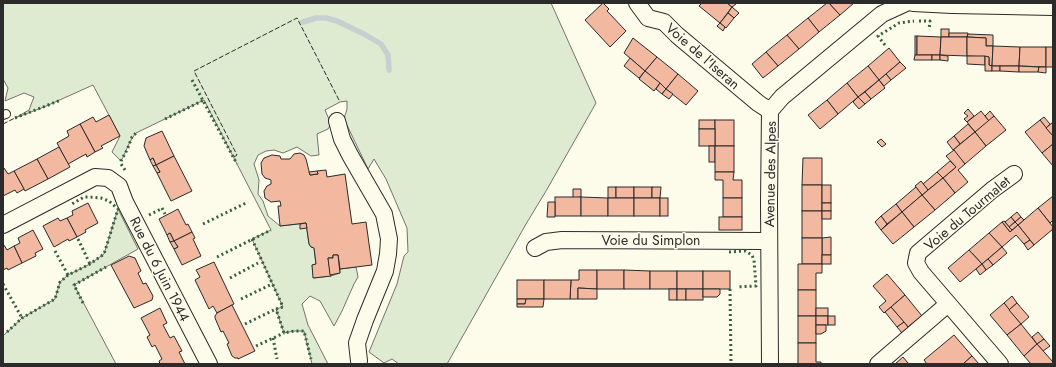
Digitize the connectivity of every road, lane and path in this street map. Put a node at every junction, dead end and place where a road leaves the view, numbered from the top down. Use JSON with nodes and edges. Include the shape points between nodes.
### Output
{"nodes":[{"id":1,"x":637,"y":3,"type":"edge"},
{"id":2,"x":906,"y":3,"type":"edge"},
{"id":3,"x":913,"y":3,"type":"edge"},
{"id":4,"x":1053,"y":7,"type":"edge"},
{"id":5,"x":770,"y":111,"type":"junction"},
{"id":6,"x":337,"y":122,"type":"dead end"},
{"id":7,"x":1014,"y":174,"type":"dead end"},
{"id":8,"x":3,"y":225,"type":"edge"},
{"id":9,"x":769,"y":240,"type":"junction"},
{"id":10,"x":535,"y":248,"type":"dead end"},
{"id":11,"x":948,"y":304,"type":"junction"},
{"id":12,"x":360,"y":362,"type":"edge"},
{"id":13,"x":209,"y":364,"type":"edge"},
{"id":14,"x":770,"y":364,"type":"edge"},
{"id":15,"x":878,"y":364,"type":"edge"},
{"id":16,"x":1000,"y":364,"type":"edge"}],
"edges":[{"from":1,"to":5,"type":"street","name":"Voie de l'Iseran","via":[[648,18],[664,22]]},
{"from":2,"to":5,"type":"street","name":"Avenue des Alpes","via":[[882,14],[787,93]]},
{"from":3,"to":4,"type":"street"},
{"from":5,"to":9,"type":"street","name":"Avenue des Alpes"},
{"from":6,"to":12,"type":"street","via":[[350,155],[384,214],[389,239],[385,271],[357,343]]},
{"from":7,"to":11,"type":"street","name":"Voie du Tourmalet","via":[[918,254],[916,264],[920,272]]},
{"from":8,"to":13,"type":"street","name":"Rue du 6 Juin 1944","via":[[95,177],[108,178],[119,186]]},
{"from":9,"to":10,"type":"street","name":"Voie du Simplon","via":[[562,240],[546,242]]},
{"from":9,"to":14,"type":"street","name":"Avenue des Alpes"},
{"from":11,"to":15,"type":"street"},
{"from":11,"to":16,"type":"street","name":"Voie du Tourmalet"}]}
